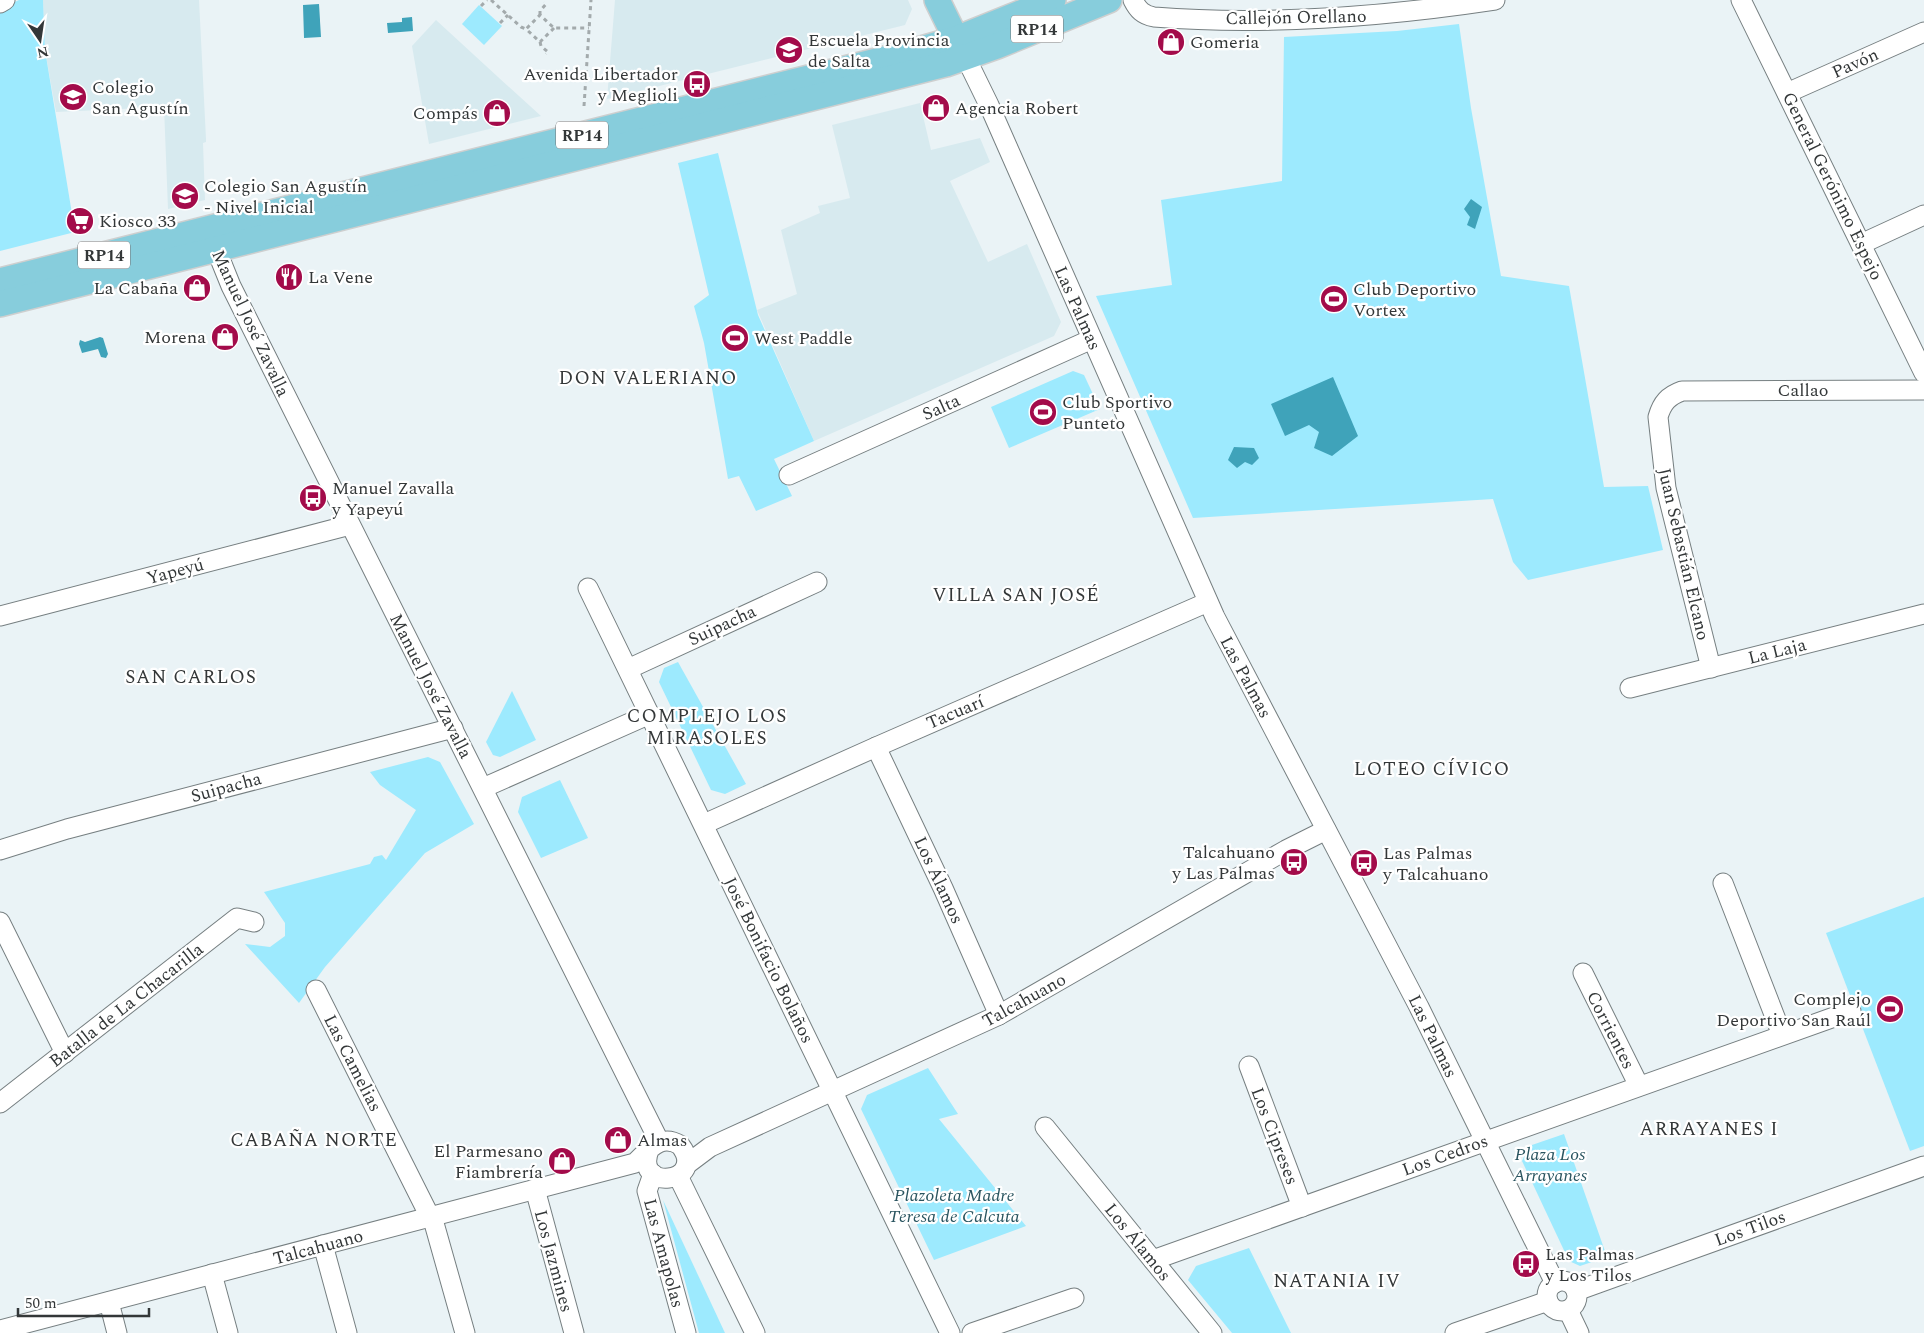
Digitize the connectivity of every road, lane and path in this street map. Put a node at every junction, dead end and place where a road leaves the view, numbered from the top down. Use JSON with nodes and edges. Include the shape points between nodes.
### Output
{"nodes":[{"id":1,"x":5,"y":0,"type":"edge"},
{"id":2,"x":489,"y":0,"type":"edge"},
{"id":3,"x":591,"y":0,"type":"edge"},
{"id":4,"x":937,"y":0,"type":"edge"},
{"id":5,"x":1053,"y":0,"type":"edge"},
{"id":6,"x":1109,"y":0,"type":"edge"},
{"id":7,"x":1133,"y":0,"type":"edge"},
{"id":8,"x":1495,"y":0,"type":"edge"},
{"id":9,"x":1741,"y":0,"type":"edge"},
{"id":10,"x":544,"y":2,"type":"dead end"},
{"id":11,"x":0,"y":3,"type":"edge"},
{"id":12,"x":1449,"y":3,"type":"edge"},
{"id":13,"x":481,"y":6,"type":"dead end"},
{"id":14,"x":508,"y":15,"type":"junction"},
{"id":15,"x":540,"y":15,"type":"junction"},
{"id":16,"x":500,"y":23,"type":"dead end"},
{"id":17,"x":554,"y":28,"type":"junction"},
{"id":18,"x":589,"y":28,"type":"junction"},
{"id":19,"x":526,"y":29,"type":"junction"},
{"id":20,"x":1924,"y":32,"type":"edge"},
{"id":21,"x":540,"y":42,"type":"junction"},
{"id":22,"x":961,"y":48,"type":"junction"},
{"id":23,"x":546,"y":54,"type":"dead end"},
{"id":24,"x":1787,"y":93,"type":"junction"},
{"id":25,"x":584,"y":106,"type":"dead end"},
{"id":26,"x":1924,"y":215,"type":"edge"},
{"id":27,"x":212,"y":239,"type":"junction"},
{"id":28,"x":1861,"y":244,"type":"junction"},
{"id":29,"x":0,"y":281,"type":"edge"},
{"id":30,"x":0,"y":304,"type":"edge"},
{"id":31,"x":1092,"y":339,"type":"junction"},
{"id":32,"x":1924,"y":373,"type":"edge"},
{"id":33,"x":1924,"y":390,"type":"edge"},
{"id":34,"x":1682,"y":391,"type":"joint"},
{"id":35,"x":789,"y":475,"type":"dead end"},
{"id":36,"x":350,"y":525,"type":"junction"},
{"id":37,"x":817,"y":582,"type":"dead end"},
{"id":38,"x":588,"y":588,"type":"dead end"},
{"id":39,"x":1208,"y":602,"type":"junction"},
{"id":40,"x":1924,"y":614,"type":"edge"},
{"id":41,"x":0,"y":616,"type":"edge"},
{"id":42,"x":1711,"y":668,"type":"junction"},
{"id":43,"x":628,"y":669,"type":"junction"},
{"id":44,"x":1630,"y":688,"type":"dead end"},
{"id":45,"x":650,"y":714,"type":"junction"},
{"id":46,"x":453,"y":728,"type":"junction"},
{"id":47,"x":876,"y":747,"type":"junction"},
{"id":48,"x":483,"y":788,"type":"junction"},
{"id":49,"x":704,"y":824,"type":"junction"},
{"id":50,"x":1326,"y":830,"type":"junction"},
{"id":51,"x":0,"y":850,"type":"edge"},
{"id":52,"x":1723,"y":883,"type":"dead end"},
{"id":53,"x":0,"y":922,"type":"edge"},
{"id":54,"x":254,"y":922,"type":"dead end"},
{"id":55,"x":1583,"y":973,"type":"dead end"},
{"id":56,"x":316,"y":990,"type":"dead end"},
{"id":57,"x":1851,"y":1010,"type":"dead end"},
{"id":58,"x":999,"y":1015,"type":"junction"},
{"id":59,"x":1782,"y":1035,"type":"junction"},
{"id":60,"x":65,"y":1053,"type":"junction"},
{"id":61,"x":1249,"y":1066,"type":"dead end"},
{"id":62,"x":1639,"y":1086,"type":"junction"},
{"id":63,"x":832,"y":1091,"type":"junction"},
{"id":64,"x":0,"y":1103,"type":"edge"},
{"id":65,"x":1045,"y":1127,"type":"dead end"},
{"id":66,"x":1485,"y":1141,"type":"junction"},
{"id":67,"x":655,"y":1145,"type":"junction"},
{"id":68,"x":683,"y":1164,"type":"junction"},
{"id":69,"x":1924,"y":1166,"type":"edge"},
{"id":70,"x":646,"y":1168,"type":"junction"},
{"id":71,"x":534,"y":1189,"type":"junction"},
{"id":72,"x":1302,"y":1207,"type":"junction"},
{"id":73,"x":431,"y":1217,"type":"junction"},
{"id":74,"x":323,"y":1245,"type":"junction"},
{"id":75,"x":1153,"y":1260,"type":"junction"},
{"id":76,"x":212,"y":1274,"type":"junction"},
{"id":77,"x":1555,"y":1283,"type":"junction"},
{"id":78,"x":1576,"y":1290,"type":"junction"},
{"id":79,"x":1074,"y":1298,"type":"dead end"},
{"id":80,"x":1548,"y":1301,"type":"junction"},
{"id":81,"x":109,"y":1302,"type":"junction"},
{"id":82,"x":1568,"y":1310,"type":"junction"},
{"id":83,"x":40,"y":1327,"type":"edge"},
{"id":84,"x":0,"y":1330,"type":"edge"},
{"id":85,"x":117,"y":1333,"type":"edge"},
{"id":86,"x":228,"y":1333,"type":"edge"},
{"id":87,"x":347,"y":1333,"type":"edge"},
{"id":88,"x":465,"y":1333,"type":"edge"},
{"id":89,"x":574,"y":1333,"type":"edge"},
{"id":90,"x":686,"y":1333,"type":"edge"},
{"id":91,"x":755,"y":1333,"type":"edge"},
{"id":92,"x":950,"y":1333,"type":"edge"},
{"id":93,"x":972,"y":1333,"type":"edge"},
{"id":94,"x":1212,"y":1333,"type":"edge"},
{"id":95,"x":1455,"y":1333,"type":"edge"},
{"id":96,"x":1579,"y":1333,"type":"edge"}],
"edges":[{"from":1,"to":11,"type":"street"},
{"from":2,"to":13,"type":"path"},
{"from":2,"to":14,"type":"path"},
{"from":3,"to":18,"type":"path"},
{"from":4,"to":22,"type":"main road"},
{"from":5,"to":22,"type":"main road","number":"RP14"},
{"from":6,"to":22,"type":"main road","number":"RP14"},
{"from":7,"to":12,"type":"street","name":"Callejón Orellano","via":[[1147,16],[1294,21],[1363,16]]},
{"from":8,"to":12,"type":"street","name":"Callejón Orellano"},
{"from":9,"to":24,"type":"street","name":"General Gerónimo Espejo"},
{"from":10,"to":15,"type":"path"},
{"from":14,"to":16,"type":"path"},
{"from":14,"to":19,"type":"path"},
{"from":15,"to":17,"type":"path"},
{"from":15,"to":19,"type":"path"},
{"from":17,"to":18,"type":"path"},
{"from":17,"to":21,"type":"path"},
{"from":18,"to":25,"type":"path"},
{"from":19,"to":21,"type":"path"},
{"from":20,"to":24,"type":"street","name":"Pavón"},
{"from":21,"to":23,"type":"path","via":[[548,52]]},
{"from":22,"to":27,"type":"main road","number":"RP14","via":[[904,54]]},
{"from":22,"to":31,"type":"street","name":"Las Palmas"},
{"from":24,"to":28,"type":"street","name":"General Gerónimo Espejo"},
{"from":26,"to":28,"type":"street"},
{"from":27,"to":29,"type":"main road","number":"RP14"},
{"from":27,"to":30,"type":"main road","number":"RP14"},
{"from":27,"to":36,"type":"street","name":"Manuel José Zavalla","via":[[231,286]]},
{"from":28,"to":32,"type":"street","name":"General Gerónimo Espejo"},
{"from":31,"to":35,"type":"street","name":"Salta"},
{"from":31,"to":39,"type":"street","name":"Las Palmas"},
{"from":33,"to":34,"type":"street","name":"Callao"},
{"from":34,"to":42,"type":"street","name":"Juan Sebastián Elcano","via":[[1665,401],[1658,417],[1666,488]]},
{"from":36,"to":41,"type":"street","name":"Yapeyú"},
{"from":36,"to":46,"type":"street","name":"Manuel José Zavalla"},
{"from":37,"to":43,"type":"street","name":"Suipacha"},
{"from":38,"to":43,"type":"street","name":"José Bonifacio Bolaños"},
{"from":39,"to":47,"type":"street","name":"Tacuarí"},
{"from":39,"to":50,"type":"street","name":"Las Palmas"},
{"from":40,"to":42,"type":"street","name":"La Laja"},
{"from":42,"to":44,"type":"street","name":"La Laja"},
{"from":43,"to":45,"type":"street","name":"José Bonifacio Bolaños"},
{"from":45,"to":48,"type":"street"},
{"from":45,"to":49,"type":"street","name":"José Bonifacio Bolaños"},
{"from":46,"to":48,"type":"street","name":"Manuel José Zavalla"},
{"from":46,"to":51,"type":"street","name":"Suipacha","via":[[67,829]]},
{"from":47,"to":49,"type":"street","name":"Tacuarí"},
{"from":47,"to":58,"type":"street","name":"Los Álamos"},
{"from":48,"to":67,"type":"street","name":"Manuel José Zavalla"},
{"from":49,"to":63,"type":"street","name":"José Bonifacio Bolaños"},
{"from":50,"to":58,"type":"street","name":"Talcahuano"},
{"from":50,"to":66,"type":"street","name":"Las Palmas"},
{"from":52,"to":59,"type":"street"},
{"from":53,"to":60,"type":"street"},
{"from":54,"to":60,"type":"street","name":"Batalla de La Chacarilla","via":[[237,918]]},
{"from":55,"to":62,"type":"street","name":"Corrientes"},
{"from":56,"to":73,"type":"street","name":"Las Camelias"},
{"from":57,"to":59,"type":"street","name":"Los Cedros"},
{"from":58,"to":63,"type":"street","name":"Talcahuano"},
{"from":59,"to":62,"type":"street","name":"Los Cedros"},
{"from":60,"to":64,"type":"street","name":"Batalla de La Chacarilla"},
{"from":61,"to":72,"type":"street","name":"Los Cipreses"},
{"from":62,"to":66,"type":"street","name":"Los Cedros"},
{"from":63,"to":68,"type":"street","name":"Talcahuano","via":[[710,1147]]},
{"from":63,"to":92,"type":"street","name":"José Bonifacio Bolaños"},
{"from":65,"to":75,"type":"street","name":"Los Álamos"},
{"from":66,"to":72,"type":"street","name":"Los Cedros"},
{"from":66,"to":77,"type":"street","name":"Las Palmas"},
{"from":67,"to":68,"type":"street","via":[[674,1141],[680,1145]]},
{"from":67,"to":70,"type":"street"},
{"from":68,"to":70,"type":"street","via":[[665,1180]]},
{"from":68,"to":91,"type":"street"},
{"from":69,"to":78,"type":"street","name":"Los Tilos"},
{"from":70,"to":71,"type":"street","name":"Talcahuano"},
{"from":70,"to":90,"type":"street","name":"Las Amapolas","via":[[647,1191]]},
{"from":71,"to":73,"type":"street","name":"Talcahuano"},
{"from":71,"to":89,"type":"street","name":"Los Jazmines"},
{"from":72,"to":75,"type":"street","name":"Los Cedros"},
{"from":73,"to":74,"type":"street","name":"Talcahuano"},
{"from":73,"to":88,"type":"street","name":"Las Camelias"},
{"from":74,"to":76,"type":"street","name":"Talcahuano"},
{"from":74,"to":87,"type":"street"},
{"from":75,"to":94,"type":"street","name":"Los Álamos"},
{"from":76,"to":81,"type":"street","name":"Talcahuano"},
{"from":76,"to":86,"type":"street"},
{"from":77,"to":78,"type":"street","via":[[1570,1282]]},
{"from":77,"to":80,"type":"street","via":[[1548,1290]]},
{"from":78,"to":82,"type":"street","via":[[1577,1300]]},
{"from":79,"to":93,"type":"street"},
{"from":80,"to":82,"type":"street","via":[[1556,1309]]},
{"from":80,"to":95,"type":"street"},
{"from":81,"to":83,"type":"street","name":"Talcahuano"},
{"from":81,"to":85,"type":"street"},
{"from":82,"to":96,"type":"street"},
{"from":83,"to":84,"type":"street","name":"Talcahuano"}]}
